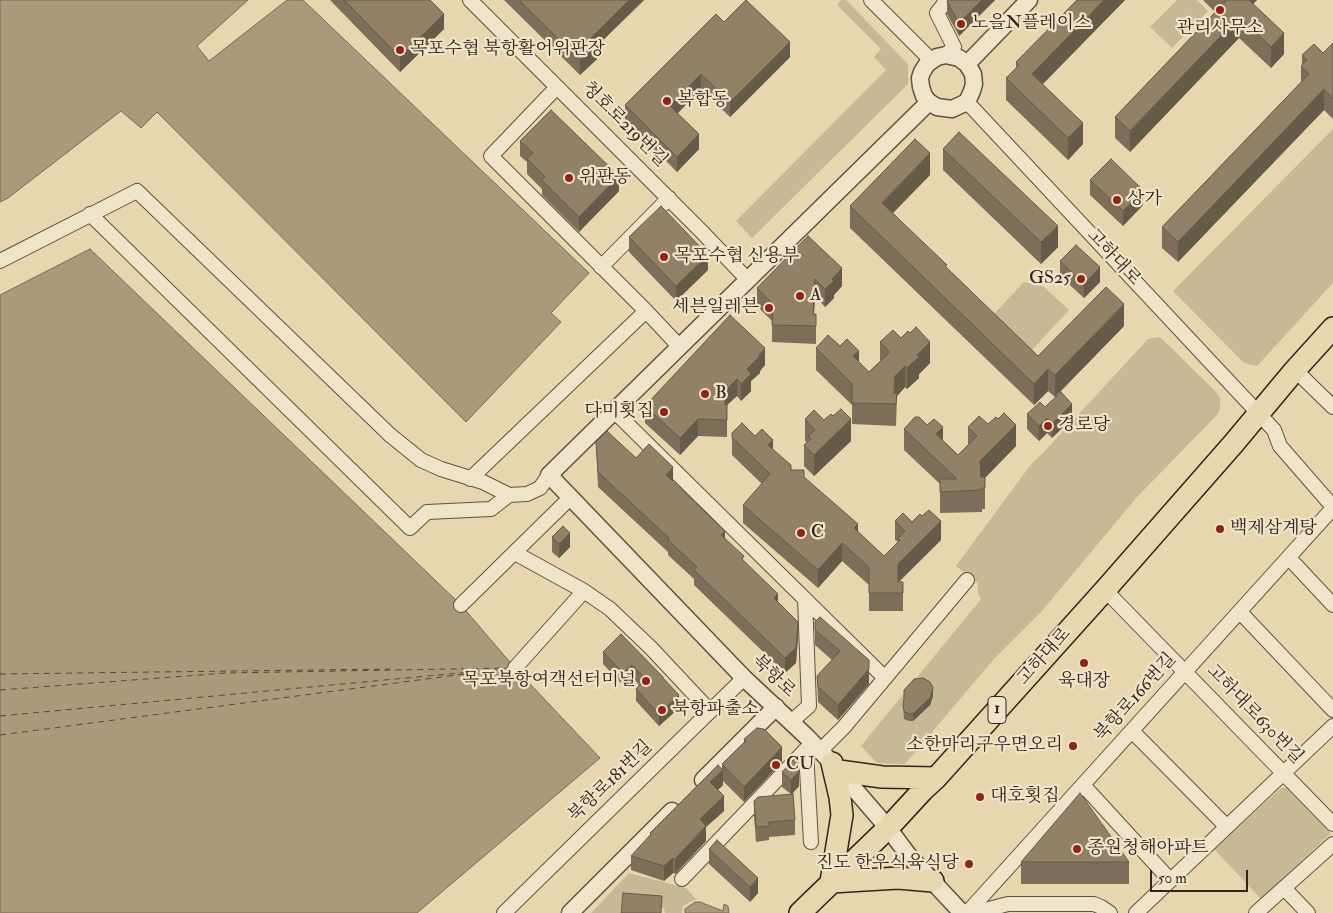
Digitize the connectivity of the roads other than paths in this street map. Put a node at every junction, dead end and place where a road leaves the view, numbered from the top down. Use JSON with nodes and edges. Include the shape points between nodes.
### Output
{"nodes":[{"id":1,"x":470,"y":0,"type":"edge"},
{"id":2,"x":871,"y":0,"type":"edge"},
{"id":3,"x":947,"y":0,"type":"edge"},
{"id":4,"x":1029,"y":0,"type":"edge"},
{"id":5,"x":939,"y":58,"type":"junction"},
{"id":6,"x":967,"y":64,"type":"junction"},
{"id":7,"x":558,"y":87,"type":"junction"},
{"id":8,"x":929,"y":102,"type":"junction"},
{"id":9,"x":967,"y":102,"type":"junction"},
{"id":10,"x":669,"y":198,"type":"junction"},
{"id":11,"x":90,"y":214,"type":"junction"},
{"id":12,"x":0,"y":261,"type":"edge"},
{"id":13,"x":601,"y":267,"type":"junction"},
{"id":14,"x":748,"y":280,"type":"junction"},
{"id":15,"x":646,"y":311,"type":"junction"},
{"id":16,"x":1333,"y":328,"type":"edge"},
{"id":17,"x":680,"y":347,"type":"junction"},
{"id":18,"x":1295,"y":370,"type":"junction"},
{"id":19,"x":1333,"y":407,"type":"edge"},
{"id":20,"x":614,"y":411,"type":"junction"},
{"id":21,"x":1259,"y":414,"type":"junction"},
{"id":22,"x":549,"y":476,"type":"junction"},
{"id":23,"x":470,"y":479,"type":"junction"},
{"id":24,"x":509,"y":495,"type":"junction"},
{"id":25,"x":570,"y":498,"type":"junction"},
{"id":26,"x":1333,"y":508,"type":"edge"},
{"id":27,"x":514,"y":553,"type":"junction"},
{"id":28,"x":1289,"y":558,"type":"junction"},
{"id":29,"x":967,"y":580,"type":"dead end"},
{"id":30,"x":1105,"y":590,"type":"junction"},
{"id":31,"x":584,"y":591,"type":"junction"},
{"id":32,"x":805,"y":598,"type":"junction"},
{"id":33,"x":461,"y":605,"type":"dead end"},
{"id":34,"x":1333,"y":605,"type":"edge"},
{"id":35,"x":1240,"y":612,"type":"junction"},
{"id":36,"x":515,"y":668,"type":"dead end"},
{"id":37,"x":1185,"y":672,"type":"junction"},
{"id":38,"x":744,"y":678,"type":"junction"},
{"id":39,"x":885,"y":678,"type":"junction"},
{"id":40,"x":776,"y":707,"type":"junction"},
{"id":41,"x":1333,"y":710,"type":"edge"},
{"id":42,"x":710,"y":711,"type":"junction"},
{"id":43,"x":791,"y":722,"type":"junction"},
{"id":44,"x":1333,"y":726,"type":"edge"},
{"id":45,"x":1132,"y":732,"type":"junction"},
{"id":46,"x":822,"y":756,"type":"junction"},
{"id":47,"x":1284,"y":773,"type":"junction"},
{"id":48,"x":936,"y":778,"type":"junction"},
{"id":49,"x":1083,"y":785,"type":"junction"},
{"id":50,"x":693,"y":789,"type":"edge"},
{"id":51,"x":680,"y":803,"type":"edge"},
{"id":52,"x":1333,"y":824,"type":"edge"},
{"id":53,"x":1226,"y":827,"type":"junction"},
{"id":54,"x":888,"y":828,"type":"junction"},
{"id":55,"x":811,"y":842,"type":"dead end"},
{"id":56,"x":1333,"y":844,"type":"edge"},
{"id":57,"x":682,"y":879,"type":"dead end"},
{"id":58,"x":1170,"y":880,"type":"junction"},
{"id":59,"x":932,"y":881,"type":"junction"},
{"id":60,"x":831,"y":882,"type":"junction"},
{"id":61,"x":1284,"y":888,"type":"junction"},
{"id":62,"x":504,"y":913,"type":"edge"},
{"id":63,"x":570,"y":913,"type":"edge"},
{"id":64,"x":800,"y":913,"type":"edge"},
{"id":65,"x":962,"y":913,"type":"edge"},
{"id":66,"x":967,"y":913,"type":"edge"},
{"id":67,"x":974,"y":913,"type":"edge"},
{"id":68,"x":1110,"y":913,"type":"edge"},
{"id":69,"x":1136,"y":913,"type":"edge"},
{"id":70,"x":1256,"y":913,"type":"edge"},
{"id":71,"x":1308,"y":913,"type":"edge"}],
"edges":[{"from":1,"to":7,"type":"street","name":"청호로219번길"},
{"from":2,"to":5,"type":"street"},
{"from":3,"to":5,"type":"street","via":[[937,13],[954,46]]},
{"from":4,"to":6,"type":"street"},
{"from":5,"to":6,"type":"street","via":[[959,58]]},
{"from":5,"to":8,"type":"street","via":[[927,64],[920,78],[924,96]]},
{"from":6,"to":9,"type":"street","via":[[974,84]]},
{"from":7,"to":10,"type":"street","name":"청호로219번길"},
{"from":7,"to":13,"type":"street","via":[[491,156]]},
{"from":8,"to":9,"type":"street","via":[[946,109]]},
{"from":8,"to":14,"type":"street"},
{"from":9,"to":21,"type":"street","name":"고하대로"},
{"from":10,"to":13,"type":"street"},
{"from":10,"to":14,"type":"street","name":"청호로219번길"},
{"from":11,"to":12,"type":"street"},
{"from":11,"to":23,"type":"street","via":[[137,191],[390,435],[421,460]]},
{"from":11,"to":24,"type":"street","via":[[410,528],[427,512],[491,509]]},
{"from":13,"to":15,"type":"street"},
{"from":14,"to":17,"type":"street"},
{"from":15,"to":17,"type":"street"},
{"from":15,"to":23,"type":"street"},
{"from":16,"to":18,"type":"main road","name":"고하대로","number":"1"},
{"from":17,"to":20,"type":"street"},
{"from":18,"to":19,"type":"street"},
{"from":18,"to":21,"type":"main road","name":"고하대로","number":"1"},
{"from":20,"to":22,"type":"street"},
{"from":20,"to":32,"type":"street"},
{"from":21,"to":26,"type":"street","via":[[1274,430],[1280,446]]},
{"from":21,"to":30,"type":"main road","name":"고하대로","number":"1"},
{"from":22,"to":24,"type":"street","via":[[540,488],[528,494]]},
{"from":22,"to":25,"type":"street","name":"북항로"},
{"from":23,"to":24,"type":"street","via":[[484,482]]},
{"from":25,"to":27,"type":"street"},
{"from":25,"to":38,"type":"street","name":"북항로"},
{"from":26,"to":28,"type":"street","name":"북항로166번길"},
{"from":27,"to":31,"type":"street"},
{"from":27,"to":33,"type":"street"},
{"from":28,"to":34,"type":"street"},
{"from":28,"to":35,"type":"street","name":"북항로166번길"},
{"from":29,"to":39,"type":"street"},
{"from":30,"to":37,"type":"street","name":"고하대로630번길"},
{"from":30,"to":48,"type":"main road","name":"고하대로","number":"1"},
{"from":31,"to":36,"type":"street"},
{"from":31,"to":42,"type":"street","via":[[630,628]]},
{"from":32,"to":39,"type":"street"},
{"from":32,"to":43,"type":"street","via":[[809,706]]},
{"from":35,"to":37,"type":"street","name":"북항로166번길"},
{"from":35,"to":41,"type":"street"},
{"from":37,"to":45,"type":"street","name":"북항로166번길"},
{"from":37,"to":47,"type":"street","name":"고하대로630번길"},
{"from":38,"to":40,"type":"street","name":"북항로"},
{"from":38,"to":42,"type":"street","name":"북항로181번길"},
{"from":39,"to":46,"type":"street"},
{"from":40,"to":43,"type":"street","name":"북항로"},
{"from":40,"to":50,"type":"street"},
{"from":42,"to":62,"type":"street","name":"북항로181번길"},
{"from":43,"to":46,"type":"street","name":"북항로"},
{"from":44,"to":47,"type":"street"},
{"from":45,"to":49,"type":"street","name":"북항로166번길"},
{"from":45,"to":53,"type":"street"},
{"from":46,"to":48,"type":"main road","via":[[882,777]]},
{"from":46,"to":54,"type":"street","name":"북항로"},
{"from":46,"to":55,"type":"street"},
{"from":46,"to":57,"type":"street"},
{"from":46,"to":60,"type":"main road","via":[[840,797],[842,815]]},
{"from":47,"to":52,"type":"street","name":"고하대로630번길"},
{"from":47,"to":53,"type":"street"},
{"from":48,"to":54,"type":"main road","name":"고하대로","number":"1"},
{"from":49,"to":58,"type":"street"},
{"from":49,"to":66,"type":"street","name":"북항로166번길"},
{"from":51,"to":63,"type":"street"},
{"from":53,"to":58,"type":"street"},
{"from":54,"to":59,"type":"street","name":"북항로"},
{"from":54,"to":60,"type":"main road","name":"고하대로","number":"1"},
{"from":56,"to":61,"type":"street"},
{"from":58,"to":69,"type":"street"},
{"from":59,"to":60,"type":"main road","via":[[898,878]]},
{"from":59,"to":65,"type":"street","name":"북항로"},
{"from":60,"to":64,"type":"main road","name":"고하대로","number":"1"},
{"from":61,"to":70,"type":"street"},
{"from":61,"to":71,"type":"street"},
{"from":67,"to":68,"type":"street","via":[[1008,904],[1094,904]]}]}
